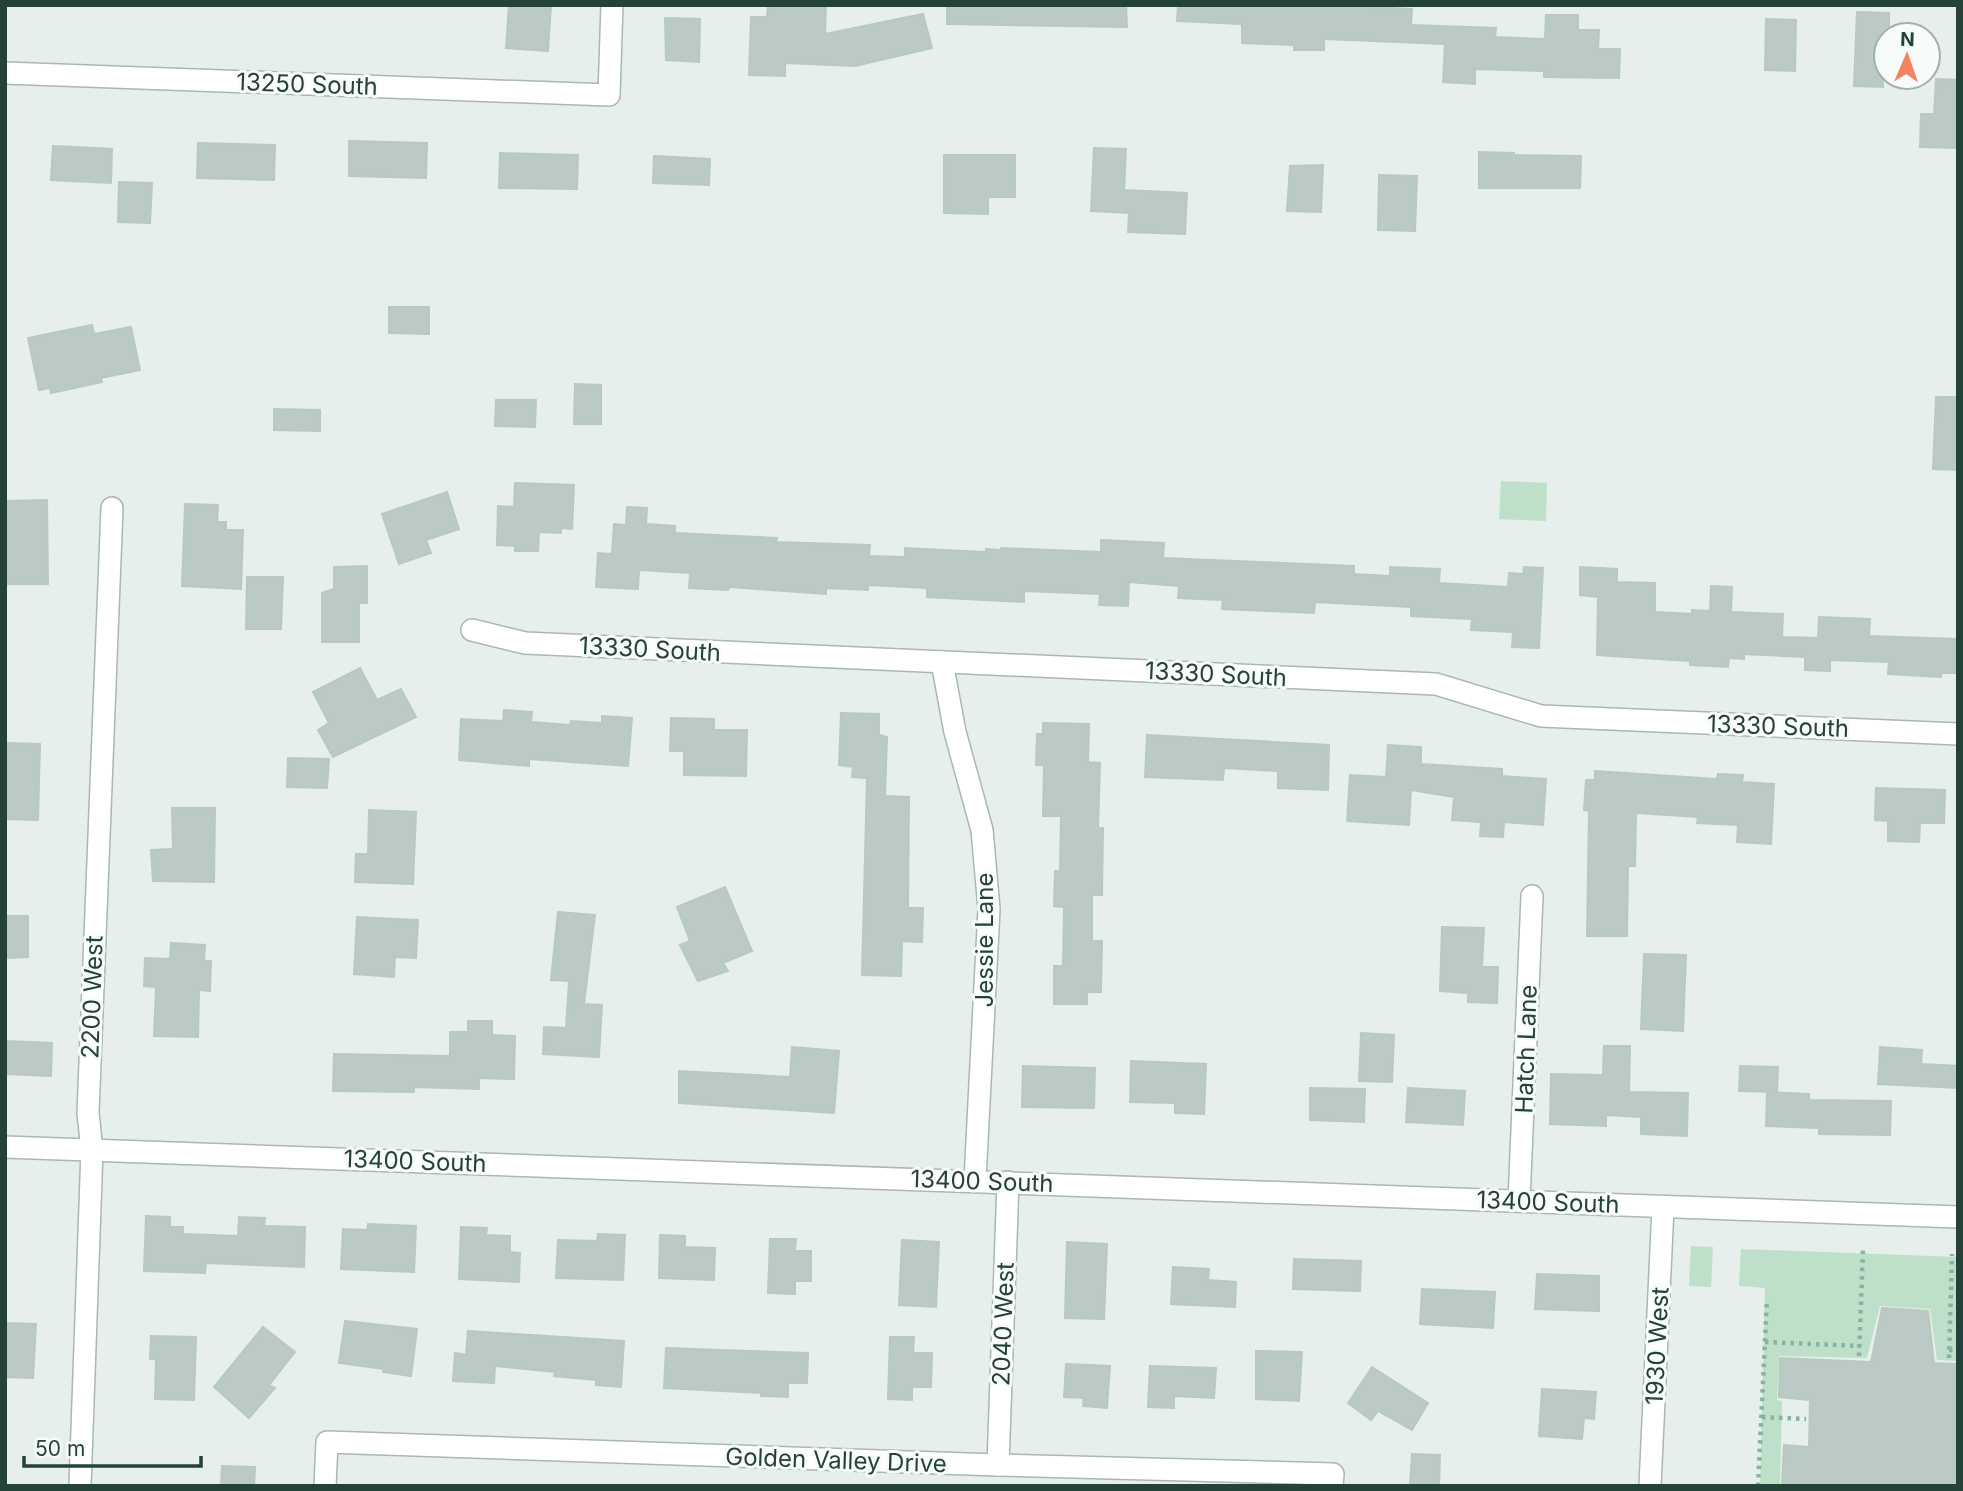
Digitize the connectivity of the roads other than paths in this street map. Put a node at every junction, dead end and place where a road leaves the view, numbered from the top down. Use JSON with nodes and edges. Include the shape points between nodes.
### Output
{"nodes":[{"id":1,"x":612,"y":5,"type":"edge"},
{"id":2,"x":5,"y":73,"type":"edge"},
{"id":3,"x":111,"y":508,"type":"dead end"},
{"id":4,"x":472,"y":630,"type":"dead end"},
{"id":5,"x":942,"y":662,"type":"junction"},
{"id":6,"x":1958,"y":733,"type":"edge"},
{"id":7,"x":1532,"y":896,"type":"dead end"},
{"id":8,"x":5,"y":1147,"type":"edge"},
{"id":9,"x":92,"y":1150,"type":"junction"},
{"id":10,"x":975,"y":1180,"type":"junction"},
{"id":11,"x":1008,"y":1182,"type":"junction"},
{"id":12,"x":1519,"y":1202,"type":"junction"},
{"id":13,"x":1663,"y":1206,"type":"junction"},
{"id":14,"x":1958,"y":1217,"type":"edge"},
{"id":15,"x":998,"y":1465,"type":"junction"},
{"id":16,"x":80,"y":1486,"type":"edge"},
{"id":17,"x":325,"y":1486,"type":"edge"},
{"id":18,"x":1332,"y":1486,"type":"edge"},
{"id":19,"x":1650,"y":1486,"type":"edge"}],
"edges":[{"from":1,"to":2,"type":"street","name":"13250 South","via":[[609,95]]},
{"from":3,"to":9,"type":"street","name":"2200 West","via":[[88,1113]]},
{"from":4,"to":5,"type":"street","name":"13330 South","via":[[525,643]]},
{"from":5,"to":6,"type":"street","name":"13330 South","via":[[1436,684],[1541,716]]},
{"from":5,"to":10,"type":"street","name":"Jessie Lane","via":[[955,732],[982,830],[989,909]]},
{"from":7,"to":12,"type":"street","name":"Hatch Lane"},
{"from":8,"to":9,"type":"street","name":"13400 South"},
{"from":9,"to":10,"type":"street","name":"13400 South"},
{"from":9,"to":16,"type":"street","name":"2200 West"},
{"from":10,"to":11,"type":"street","name":"13400 South"},
{"from":11,"to":12,"type":"street","name":"13400 South"},
{"from":11,"to":15,"type":"street","name":"2040 West"},
{"from":12,"to":13,"type":"street","name":"13400 South"},
{"from":13,"to":14,"type":"street","name":"13400 South"},
{"from":13,"to":19,"type":"street","name":"1930 West"},
{"from":15,"to":17,"type":"street","name":"Golden Valley Drive","via":[[327,1442]]},
{"from":15,"to":18,"type":"street","name":"Golden Valley Drive","via":[[1333,1474]]}]}
